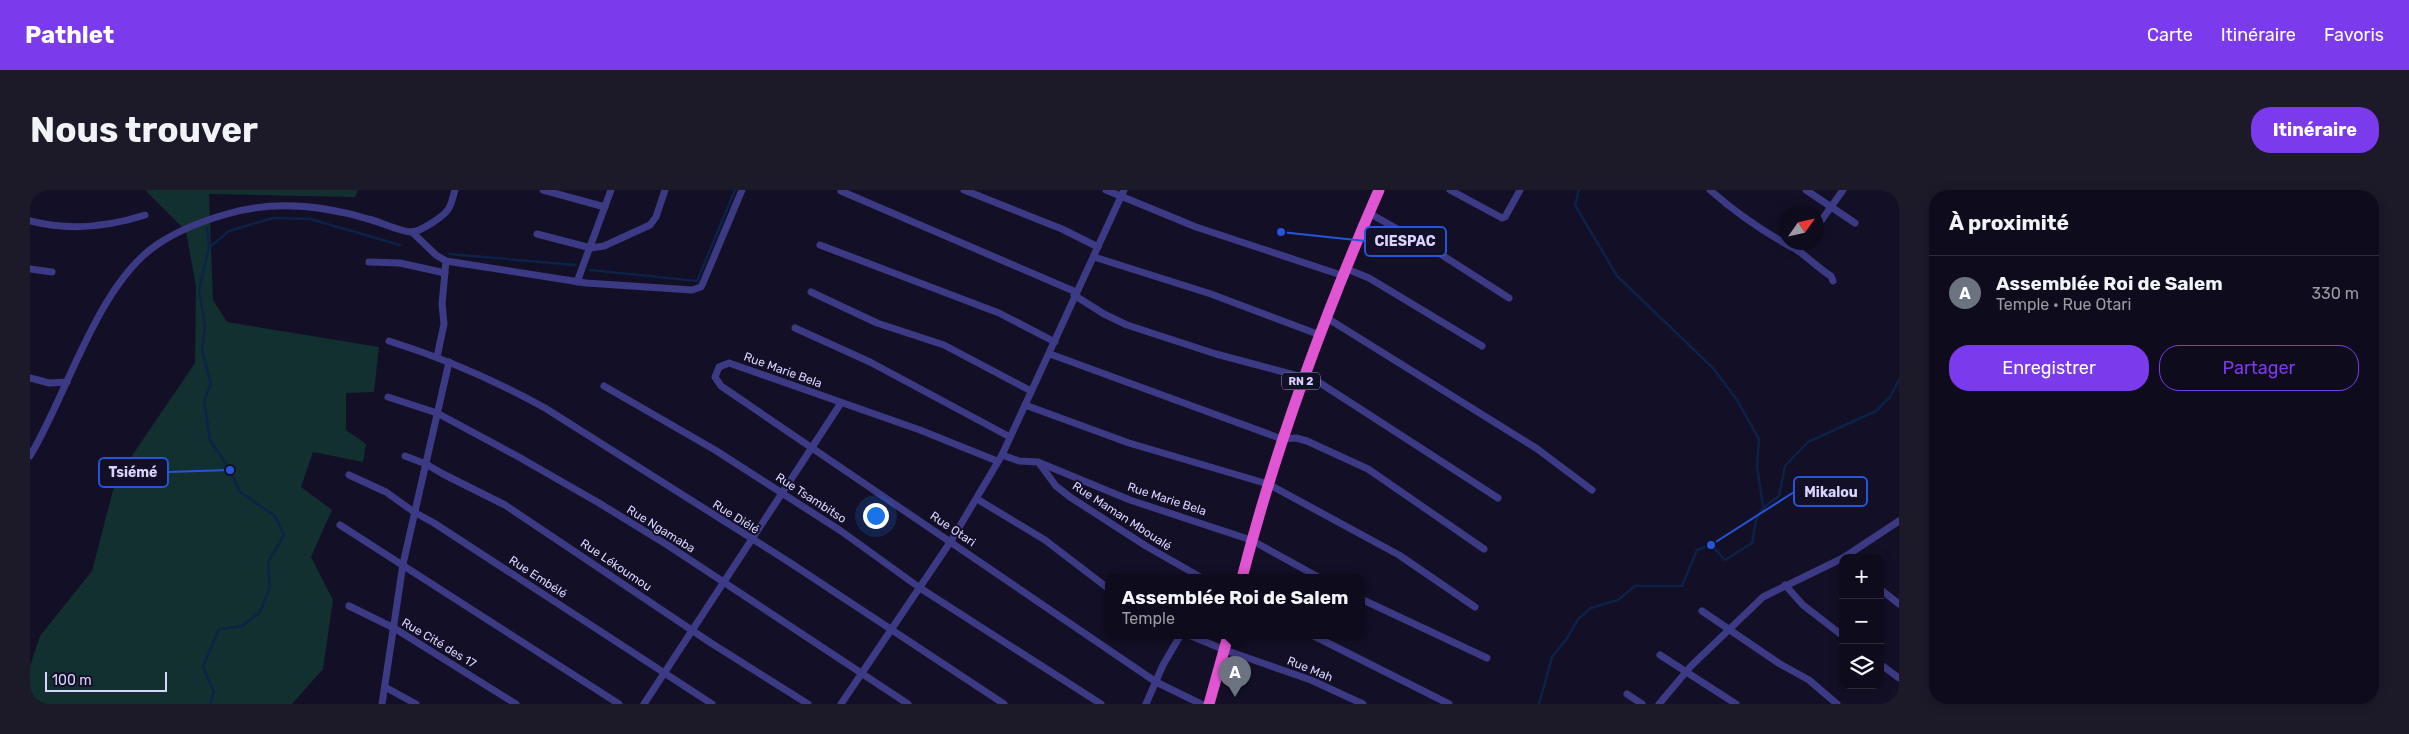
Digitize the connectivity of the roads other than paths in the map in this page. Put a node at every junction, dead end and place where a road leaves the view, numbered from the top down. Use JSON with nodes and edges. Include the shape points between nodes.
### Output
{"nodes":[{"id":1,"x":455,"y":190,"type":"edge"},
{"id":2,"x":542,"y":190,"type":"edge"},
{"id":3,"x":611,"y":190,"type":"edge"},
{"id":4,"x":665,"y":190,"type":"edge"},
{"id":5,"x":742,"y":190,"type":"edge"},
{"id":6,"x":964,"y":190,"type":"edge"},
{"id":7,"x":1106,"y":190,"type":"edge"},
{"id":8,"x":1379,"y":190,"type":"edge"},
{"id":9,"x":1450,"y":190,"type":"edge"},
{"id":10,"x":1520,"y":190,"type":"edge"},
{"id":11,"x":1710,"y":190,"type":"edge"},
{"id":12,"x":1806,"y":190,"type":"edge"},
{"id":13,"x":1843,"y":190,"type":"edge"},
{"id":14,"x":841,"y":191,"type":"dead end"},
{"id":15,"x":1122,"y":193,"type":"edge"},
{"id":16,"x":605,"y":207,"type":"junction"},
{"id":17,"x":1832,"y":208,"type":"junction"},
{"id":18,"x":1369,"y":213,"type":"junction"},
{"id":19,"x":145,"y":215,"type":"dead end"},
{"id":20,"x":1824,"y":218,"type":"edge"},
{"id":21,"x":30,"y":221,"type":"edge"},
{"id":22,"x":1856,"y":223,"type":"dead end"},
{"id":23,"x":412,"y":232,"type":"junction"},
{"id":24,"x":537,"y":234,"type":"dead end"},
{"id":25,"x":820,"y":245,"type":"dead end"},
{"id":26,"x":1098,"y":247,"type":"junction"},
{"id":27,"x":591,"y":248,"type":"junction"},
{"id":28,"x":1798,"y":251,"type":"joint"},
{"id":29,"x":1094,"y":256,"type":"junction"},
{"id":30,"x":446,"y":261,"type":"junction"},
{"id":31,"x":369,"y":262,"type":"dead end"},
{"id":32,"x":30,"y":269,"type":"edge"},
{"id":33,"x":52,"y":272,"type":"dead end"},
{"id":34,"x":1345,"y":272,"type":"junction"},
{"id":35,"x":445,"y":273,"type":"junction"},
{"id":36,"x":1833,"y":281,"type":"dead end"},
{"id":37,"x":577,"y":282,"type":"junction"},
{"id":38,"x":811,"y":292,"type":"dead end"},
{"id":39,"x":1075,"y":293,"type":"junction"},
{"id":40,"x":1509,"y":298,"type":"dead end"},
{"id":41,"x":1327,"y":318,"type":"junction"},
{"id":42,"x":795,"y":328,"type":"dead end"},
{"id":43,"x":1320,"y":335,"type":"junction"},
{"id":44,"x":388,"y":341,"type":"dead end"},
{"id":45,"x":1055,"y":342,"type":"junction"},
{"id":46,"x":1482,"y":346,"type":"dead end"},
{"id":47,"x":1050,"y":354,"type":"junction"},
{"id":48,"x":437,"y":357,"type":"junction"},
{"id":49,"x":449,"y":362,"type":"junction"},
{"id":50,"x":729,"y":363,"type":"joint"},
{"id":51,"x":1303,"y":377,"type":"junction"},
{"id":52,"x":30,"y":378,"type":"edge"},
{"id":53,"x":67,"y":382,"type":"junction"},
{"id":54,"x":604,"y":386,"type":"dead end"},
{"id":55,"x":1031,"y":391,"type":"junction"},
{"id":56,"x":388,"y":397,"type":"dead end"},
{"id":57,"x":841,"y":403,"type":"junction"},
{"id":58,"x":1025,"y":405,"type":"junction"},
{"id":59,"x":437,"y":414,"type":"junction"},
{"id":60,"x":1010,"y":437,"type":"junction"},
{"id":61,"x":1282,"y":439,"type":"junction"},
{"id":62,"x":811,"y":447,"type":"junction"},
{"id":63,"x":30,"y":456,"type":"edge"},
{"id":64,"x":406,"y":456,"type":"dead end"},
{"id":65,"x":999,"y":458,"type":"junction"},
{"id":66,"x":1038,"y":462,"type":"junction"},
{"id":67,"x":426,"y":464,"type":"junction"},
{"id":68,"x":349,"y":475,"type":"dead end"},
{"id":69,"x":1268,"y":484,"type":"junction"},
{"id":70,"x":1592,"y":490,"type":"dead end"},
{"id":71,"x":781,"y":493,"type":"junction"},
{"id":72,"x":1498,"y":498,"type":"dead end"},
{"id":73,"x":977,"y":499,"type":"junction"},
{"id":74,"x":414,"y":512,"type":"junction"},
{"id":75,"x":1899,"y":521,"type":"edge"},
{"id":76,"x":340,"y":525,"type":"dead end"},
{"id":77,"x":752,"y":540,"type":"junction"},
{"id":78,"x":1251,"y":540,"type":"junction"},
{"id":79,"x":951,"y":541,"type":"junction"},
{"id":80,"x":1484,"y":549,"type":"dead end"},
{"id":81,"x":1850,"y":554,"type":"edge"},
{"id":82,"x":1839,"y":560,"type":"edge"},
{"id":83,"x":402,"y":564,"type":"junction"},
{"id":84,"x":1195,"y":574,"type":"edge"},
{"id":85,"x":1243,"y":574,"type":"edge"},
{"id":86,"x":1313,"y":574,"type":"edge"},
{"id":87,"x":723,"y":582,"type":"junction"},
{"id":88,"x":1785,"y":585,"type":"junction"},
{"id":89,"x":1105,"y":587,"type":"edge"},
{"id":90,"x":920,"y":588,"type":"junction"},
{"id":91,"x":1884,"y":592,"type":"edge"},
{"id":92,"x":1365,"y":601,"type":"edge"},
{"id":93,"x":1899,"y":604,"type":"edge"},
{"id":94,"x":349,"y":606,"type":"dead end"},
{"id":95,"x":1475,"y":607,"type":"dead end"},
{"id":96,"x":1702,"y":611,"type":"dead end"},
{"id":97,"x":394,"y":628,"type":"junction"},
{"id":98,"x":891,"y":629,"type":"junction"},
{"id":99,"x":691,"y":630,"type":"junction"},
{"id":100,"x":1728,"y":630,"type":"junction"},
{"id":101,"x":1839,"y":633,"type":"edge"},
{"id":102,"x":1178,"y":639,"type":"edge"},
{"id":103,"x":1198,"y":639,"type":"edge"},
{"id":104,"x":1227,"y":639,"type":"edge"},
{"id":105,"x":1320,"y":639,"type":"edge"},
{"id":106,"x":1224,"y":650,"type":"junction"},
{"id":107,"x":1660,"y":655,"type":"dead end"},
{"id":108,"x":1487,"y":658,"type":"dead end"},
{"id":109,"x":1884,"y":667,"type":"edge"},
{"id":110,"x":1685,"y":672,"type":"junction"},
{"id":111,"x":664,"y":673,"type":"junction"},
{"id":112,"x":861,"y":674,"type":"junction"},
{"id":113,"x":1899,"y":678,"type":"edge"},
{"id":114,"x":1156,"y":682,"type":"junction"},
{"id":115,"x":385,"y":687,"type":"junction"},
{"id":116,"x":1627,"y":694,"type":"dead end"},
{"id":117,"x":382,"y":704,"type":"edge"},
{"id":118,"x":416,"y":704,"type":"edge"},
{"id":119,"x":516,"y":704,"type":"edge"},
{"id":120,"x":619,"y":704,"type":"edge"},
{"id":121,"x":644,"y":704,"type":"edge"},
{"id":122,"x":712,"y":704,"type":"edge"},
{"id":123,"x":808,"y":704,"type":"edge"},
{"id":124,"x":841,"y":704,"type":"edge"},
{"id":125,"x":908,"y":704,"type":"edge"},
{"id":126,"x":1004,"y":704,"type":"edge"},
{"id":127,"x":1101,"y":704,"type":"edge"},
{"id":128,"x":1146,"y":704,"type":"edge"},
{"id":129,"x":1201,"y":704,"type":"edge"},
{"id":130,"x":1209,"y":704,"type":"edge"},
{"id":131,"x":1363,"y":704,"type":"edge"},
{"id":132,"x":1449,"y":704,"type":"edge"},
{"id":133,"x":1642,"y":704,"type":"edge"},
{"id":134,"x":1659,"y":704,"type":"edge"},
{"id":135,"x":1736,"y":704,"type":"edge"},
{"id":136,"x":1838,"y":704,"type":"edge"}],
"edges":[{"from":1,"to":23,"type":"street","via":[[449,209],[429,225]]},
{"from":2,"to":16,"type":"street"},
{"from":3,"to":16,"type":"street"},
{"from":4,"to":27,"type":"street","via":[[650,225],[604,246]]},
{"from":5,"to":37,"type":"street","via":[[703,283],[697,290]]},
{"from":6,"to":26,"type":"street"},
{"from":7,"to":15,"type":"street"},
{"from":8,"to":18,"type":"highway","number":"RN 2"},
{"from":9,"to":10,"type":"street","via":[[1502,218]]},
{"from":11,"to":28,"type":"street","via":[[1735,212]]},
{"from":12,"to":17,"type":"street"},
{"from":13,"to":17,"type":"street"},
{"from":14,"to":39,"type":"street"},
{"from":15,"to":26,"type":"street"},
{"from":15,"to":34,"type":"street","via":[[1196,227]]},
{"from":16,"to":27,"type":"street"},
{"from":17,"to":20,"type":"street"},
{"from":17,"to":22,"type":"street"},
{"from":18,"to":34,"type":"highway","number":"RN 2"},
{"from":18,"to":40,"type":"street"},
{"from":19,"to":21,"type":"street","via":[[117,224],[94,226],[72,227]]},
{"from":23,"to":30,"type":"street"},
{"from":23,"to":53,"type":"street","via":[[304,205],[228,213],[190,226],[156,245],[133,266],[98,318]]},
{"from":24,"to":27,"type":"street"},
{"from":25,"to":45,"type":"street","via":[[998,314]]},
{"from":26,"to":29,"type":"street"},
{"from":27,"to":37,"type":"street"},
{"from":28,"to":36,"type":"street"},
{"from":29,"to":39,"type":"street"},
{"from":29,"to":43,"type":"street","via":[[1211,294]]},
{"from":30,"to":35,"type":"street"},
{"from":30,"to":37,"type":"street"},
{"from":31,"to":35,"type":"street","via":[[400,262]]},
{"from":32,"to":33,"type":"street"},
{"from":34,"to":41,"type":"highway","number":"RN 2"},
{"from":34,"to":46,"type":"street","via":[[1369,278]]},
{"from":35,"to":48,"type":"street","via":[[444,324]]},
{"from":38,"to":55,"type":"street","via":[[877,323],[944,345]]},
{"from":39,"to":45,"type":"street"},
{"from":39,"to":51,"type":"street","via":[[1104,314],[1127,324],[1216,354]]},
{"from":41,"to":43,"type":"highway","number":"RN 2"},
{"from":41,"to":70,"type":"street","via":[[1536,448]]},
{"from":42,"to":60,"type":"street","via":[[870,362]]},
{"from":43,"to":51,"type":"highway","number":"RN 2"},
{"from":44,"to":48,"type":"street","name":"Rue Diélé"},
{"from":45,"to":47,"type":"street"},
{"from":47,"to":55,"type":"street"},
{"from":47,"to":61,"type":"street"},
{"from":48,"to":49,"type":"street","name":"Rue Diélé"},
{"from":49,"to":59,"type":"street"},
{"from":49,"to":77,"type":"street","name":"Rue Diélé","via":[[545,408]]},
{"from":50,"to":57,"type":"street","name":"Rue Marie Bela"},
{"from":50,"to":62,"type":"street","name":"Rue Otari","via":[[716,372],[715,377],[721,386]]},
{"from":51,"to":61,"type":"highway","number":"RN 2"},
{"from":51,"to":72,"type":"street","via":[[1334,391]]},
{"from":52,"to":53,"type":"street","via":[[49,383]]},
{"from":53,"to":63,"type":"street"},
{"from":54,"to":71,"type":"street","name":"Rue Tsambitso","via":[[672,423]]},
{"from":55,"to":58,"type":"street"},
{"from":56,"to":59,"type":"street","name":"Rue Ngamaba"},
{"from":57,"to":62,"type":"street"},
{"from":57,"to":65,"type":"street","name":"Rue Marie Bela"},
{"from":58,"to":60,"type":"street"},
{"from":58,"to":69,"type":"street","via":[[1129,443]]},
{"from":59,"to":67,"type":"street"},
{"from":59,"to":87,"type":"street","name":"Rue Ngamaba","via":[[598,503]]},
{"from":60,"to":65,"type":"street"},
{"from":61,"to":69,"type":"highway","number":"RN 2"},
{"from":61,"to":80,"type":"street","via":[[1307,441],[1368,469]]},
{"from":62,"to":71,"type":"street"},
{"from":62,"to":79,"type":"street","name":"Rue Otari"},
{"from":64,"to":67,"type":"street","name":"Rue Lékoumou"},
{"from":65,"to":66,"type":"street","name":"Rue Marie Bela"},
{"from":65,"to":73,"type":"street"},
{"from":66,"to":78,"type":"street","name":"Rue Marie Bela","via":[[1130,500]]},
{"from":66,"to":84,"type":"street","name":"Rue Maman Mboualé","via":[[1056,486],[1070,497]]},
{"from":67,"to":74,"type":"street"},
{"from":67,"to":99,"type":"street","name":"Rue Lékoumou","via":[[505,505]]},
{"from":68,"to":74,"type":"street","name":"Rue Embélé","via":[[386,492]]},
{"from":69,"to":78,"type":"highway","number":"RN 2"},
{"from":69,"to":95,"type":"street","via":[[1399,555]]},
{"from":71,"to":77,"type":"street"},
{"from":71,"to":90,"type":"street","name":"Rue Tsambitso"},
{"from":73,"to":79,"type":"street"},
{"from":73,"to":89,"type":"street","via":[[1045,540]]},
{"from":74,"to":83,"type":"street"},
{"from":74,"to":111,"type":"street","name":"Rue Embélé"},
{"from":75,"to":81,"type":"street"},
{"from":76,"to":83,"type":"street"},
{"from":77,"to":87,"type":"street"},
{"from":77,"to":98,"type":"street","name":"Rue Diélé"},
{"from":78,"to":85,"type":"highway","number":"RN 2"},
{"from":78,"to":86,"type":"street","name":"Rue Marie Bela"},
{"from":79,"to":90,"type":"street"},
{"from":79,"to":114,"type":"street","name":"Rue Otari"},
{"from":82,"to":88,"type":"street"},
{"from":83,"to":97,"type":"street"},
{"from":83,"to":120,"type":"street"},
{"from":87,"to":99,"type":"street"},
{"from":87,"to":112,"type":"street","name":"Rue Ngamaba"},
{"from":88,"to":100,"type":"street","via":[[1763,597]]},
{"from":88,"to":101,"type":"street","via":[[1803,606]]},
{"from":90,"to":98,"type":"street"},
{"from":90,"to":127,"type":"street","name":"Rue Tsambitso"},
{"from":91,"to":93,"type":"street"},
{"from":92,"to":108,"type":"street"},
{"from":94,"to":97,"type":"street","name":"Rue Cité des 17"},
{"from":96,"to":100,"type":"street"},
{"from":97,"to":115,"type":"street"},
{"from":97,"to":119,"type":"street","name":"Rue Cité des 17"},
{"from":98,"to":112,"type":"street"},
{"from":98,"to":126,"type":"street","name":"Rue Diélé"},
{"from":99,"to":111,"type":"street"},
{"from":99,"to":123,"type":"street","name":"Rue Lékoumou"},
{"from":100,"to":110,"type":"street"},
{"from":100,"to":136,"type":"street","via":[[1809,680]]},
{"from":102,"to":114,"type":"street"},
{"from":103,"to":106,"type":"street","name":"Rue Mah"},
{"from":104,"to":106,"type":"highway"},
{"from":105,"to":132,"type":"street"},
{"from":106,"to":130,"type":"highway"},
{"from":106,"to":131,"type":"street","name":"Rue Mah","via":[[1311,680]]},
{"from":107,"to":110,"type":"street"},
{"from":109,"to":113,"type":"street"},
{"from":110,"to":134,"type":"street"},
{"from":110,"to":135,"type":"street"},
{"from":111,"to":121,"type":"street"},
{"from":111,"to":122,"type":"street","name":"Rue Embélé"},
{"from":112,"to":124,"type":"street"},
{"from":112,"to":125,"type":"street","name":"Rue Ngamaba"},
{"from":114,"to":128,"type":"street"},
{"from":114,"to":129,"type":"street","name":"Rue Otari"},
{"from":115,"to":117,"type":"street"},
{"from":115,"to":118,"type":"street"},
{"from":116,"to":133,"type":"street"}]}
